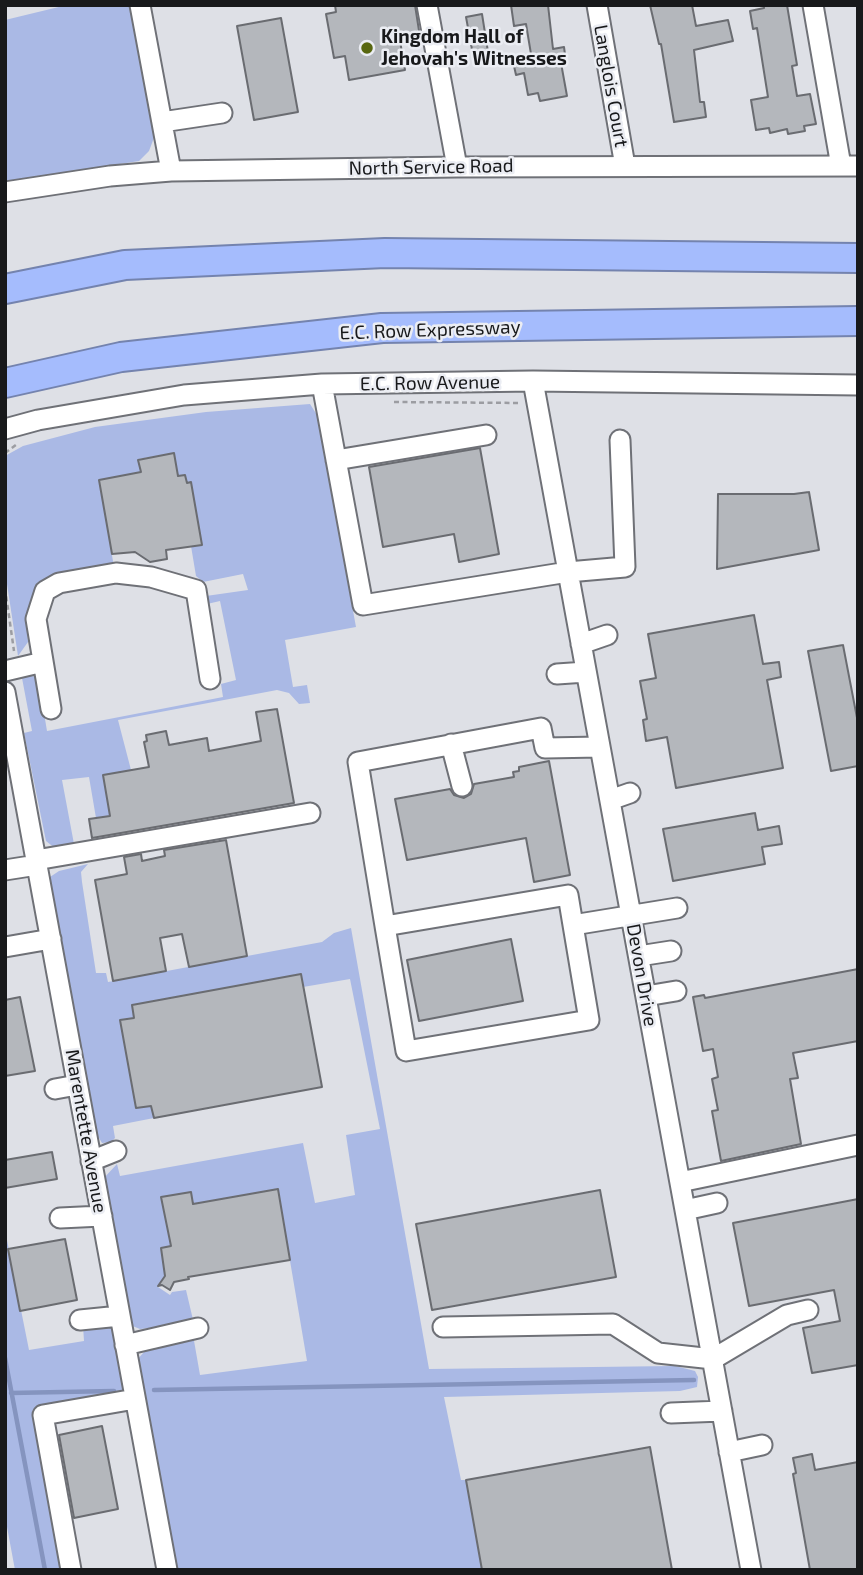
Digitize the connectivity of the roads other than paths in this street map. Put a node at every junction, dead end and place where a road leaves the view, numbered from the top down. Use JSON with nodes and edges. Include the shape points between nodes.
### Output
{"nodes":[{"id":1,"x":140,"y":5,"type":"edge"},
{"id":2,"x":427,"y":5,"type":"edge"},
{"id":3,"x":597,"y":5,"type":"edge"},
{"id":4,"x":813,"y":5,"type":"edge"},
{"id":5,"x":222,"y":113,"type":"dead end"},
{"id":6,"x":162,"y":122,"type":"junction"},
{"id":7,"x":625,"y":166,"type":"junction"},
{"id":8,"x":849,"y":166,"type":"edge"},
{"id":9,"x":457,"y":167,"type":"junction"},
{"id":10,"x":171,"y":171,"type":"junction"},
{"id":11,"x":5,"y":192,"type":"edge"},
{"id":12,"x":858,"y":258,"type":"edge"},
{"id":13,"x":125,"y":265,"type":"junction"},
{"id":14,"x":5,"y":283,"type":"edge"},
{"id":15,"x":5,"y":289,"type":"edge"},
{"id":16,"x":858,"y":321,"type":"edge"},
{"id":17,"x":533,"y":381,"type":"junction"},
{"id":18,"x":5,"y":383,"type":"edge"},
{"id":19,"x":322,"y":384,"type":"junction"},
{"id":20,"x":858,"y":385,"type":"edge"},
{"id":21,"x":5,"y":429,"type":"edge"},
{"id":22,"x":486,"y":435,"type":"dead end"},
{"id":23,"x":620,"y":440,"type":"dead end"},
{"id":24,"x":336,"y":460,"type":"junction"},
{"id":25,"x":568,"y":572,"type":"junction"},
{"id":26,"x":607,"y":635,"type":"dead end"},
{"id":27,"x":581,"y":644,"type":"junction"},
{"id":28,"x":10,"y":662,"type":"edge"},
{"id":29,"x":43,"y":662,"type":"junction"},
{"id":30,"x":586,"y":672,"type":"junction"},
{"id":31,"x":557,"y":674,"type":"dead end"},
{"id":32,"x":211,"y":679,"type":"dead end"},
{"id":33,"x":5,"y":692,"type":"edge"},
{"id":34,"x":51,"y":709,"type":"dead end"},
{"id":35,"x":451,"y":744,"type":"junction"},
{"id":36,"x":600,"y":747,"type":"junction"},
{"id":37,"x":10,"y":751,"type":"edge"},
{"id":38,"x":462,"y":786,"type":"dead end"},
{"id":39,"x":631,"y":793,"type":"dead end"},
{"id":40,"x":610,"y":800,"type":"junction"},
{"id":41,"x":310,"y":813,"type":"dead end"},
{"id":42,"x":37,"y":863,"type":"junction"},
{"id":43,"x":5,"y":870,"type":"edge"},
{"id":44,"x":677,"y":908,"type":"dead end"},
{"id":45,"x":631,"y":915,"type":"junction"},
{"id":46,"x":573,"y":925,"type":"junction"},
{"id":47,"x":384,"y":926,"type":"junction"},
{"id":48,"x":51,"y":939,"type":"junction"},
{"id":49,"x":5,"y":947,"type":"edge"},
{"id":50,"x":671,"y":951,"type":"dead end"},
{"id":51,"x":639,"y":956,"type":"junction"},
{"id":52,"x":676,"y":990,"type":"dead end"},
{"id":53,"x":646,"y":996,"type":"junction"},
{"id":54,"x":78,"y":1084,"type":"junction"},
{"id":55,"x":55,"y":1089,"type":"dead end"},
{"id":56,"x":858,"y":1146,"type":"edge"},
{"id":57,"x":116,"y":1151,"type":"dead end"},
{"id":58,"x":92,"y":1161,"type":"junction"},
{"id":59,"x":680,"y":1182,"type":"junction"},
{"id":60,"x":717,"y":1203,"type":"dead end"},
{"id":61,"x":685,"y":1210,"type":"junction"},
{"id":62,"x":102,"y":1216,"type":"junction"},
{"id":63,"x":60,"y":1217,"type":"dead end"},
{"id":64,"x":808,"y":1310,"type":"dead end"},
{"id":65,"x":120,"y":1316,"type":"junction"},
{"id":66,"x":80,"y":1320,"type":"dead end"},
{"id":67,"x":443,"y":1327,"type":"dead end"},
{"id":68,"x":198,"y":1328,"type":"dead end"},
{"id":69,"x":125,"y":1345,"type":"junction"},
{"id":70,"x":713,"y":1359,"type":"junction"},
{"id":71,"x":135,"y":1399,"type":"junction"},
{"id":72,"x":722,"y":1411,"type":"junction"},
{"id":73,"x":671,"y":1413,"type":"dead end"},
{"id":74,"x":762,"y":1445,"type":"dead end"},
{"id":75,"x":729,"y":1452,"type":"junction"},
{"id":76,"x":71,"y":1570,"type":"edge"},
{"id":77,"x":167,"y":1570,"type":"edge"},
{"id":78,"x":751,"y":1570,"type":"edge"}],
"edges":[{"from":1,"to":6,"type":"street"},
{"from":2,"to":9,"type":"street"},
{"from":3,"to":7,"type":"street","name":"Langlois Court"},
{"from":4,"to":8,"type":"street"},
{"from":5,"to":6,"type":"street"},
{"from":6,"to":10,"type":"street"},
{"from":7,"to":8,"type":"street","name":"North Service Road"},
{"from":7,"to":9,"type":"street","name":"North Service Road"},
{"from":9,"to":10,"type":"street","name":"North Service Road"},
{"from":10,"to":11,"type":"street","name":"North Service Road"},
{"from":12,"to":13,"type":"highway","via":[[385,253]]},
{"from":13,"to":14,"type":"highway"},
{"from":13,"to":15,"type":"highway"},
{"from":16,"to":18,"type":"highway","name":"E.C. Row Expressway","via":[[382,328],[121,357]]},
{"from":17,"to":19,"type":"street","name":"E.C. Row Avenue"},
{"from":17,"to":20,"type":"street","name":"E.C. Row Avenue"},
{"from":17,"to":25,"type":"street","name":"Devon Drive"},
{"from":19,"to":21,"type":"street","name":"E.C. Row Avenue","via":[[184,395]]},
{"from":19,"to":24,"type":"street"},
{"from":22,"to":24,"type":"street"},
{"from":23,"to":25,"type":"street","via":[[625,567]]},
{"from":24,"to":25,"type":"street","via":[[363,605]]},
{"from":25,"to":27,"type":"street","name":"Devon Drive"},
{"from":26,"to":27,"type":"street"},
{"from":27,"to":30,"type":"street","name":"Devon Drive"},
{"from":28,"to":29,"type":"street"},
{"from":29,"to":32,"type":"street","via":[[36,619],[45,591],[59,583],[116,573],[196,590]]},
{"from":29,"to":34,"type":"street"},
{"from":30,"to":31,"type":"street"},
{"from":30,"to":36,"type":"street","name":"Devon Drive"},
{"from":33,"to":37,"type":"street","name":"Marentette Avenue"},
{"from":35,"to":36,"type":"street","via":[[541,728],[545,748]]},
{"from":35,"to":38,"type":"street"},
{"from":35,"to":47,"type":"street","via":[[358,762]]},
{"from":36,"to":40,"type":"street","name":"Devon Drive"},
{"from":37,"to":42,"type":"street","name":"Marentette Avenue"},
{"from":39,"to":40,"type":"street"},
{"from":40,"to":45,"type":"street","name":"Devon Drive"},
{"from":41,"to":42,"type":"street"},
{"from":42,"to":43,"type":"street"},
{"from":42,"to":48,"type":"street","name":"Marentette Avenue"},
{"from":44,"to":45,"type":"street"},
{"from":45,"to":46,"type":"street"},
{"from":45,"to":51,"type":"street","name":"Devon Drive"},
{"from":46,"to":47,"type":"street","via":[[568,895]]},
{"from":46,"to":47,"type":"street","via":[[589,1020],[406,1051]]},
{"from":48,"to":49,"type":"street"},
{"from":48,"to":54,"type":"street","name":"Marentette Avenue"},
{"from":50,"to":51,"type":"street"},
{"from":51,"to":53,"type":"street","name":"Devon Drive"},
{"from":52,"to":53,"type":"street"},
{"from":53,"to":59,"type":"street","name":"Devon Drive","via":[[676,1111]]},
{"from":54,"to":55,"type":"street"},
{"from":54,"to":58,"type":"street","name":"Marentette Avenue"},
{"from":56,"to":59,"type":"street"},
{"from":57,"to":58,"type":"street"},
{"from":58,"to":62,"type":"street","name":"Marentette Avenue"},
{"from":59,"to":61,"type":"street","name":"Devon Drive"},
{"from":60,"to":61,"type":"street"},
{"from":61,"to":70,"type":"street","name":"Devon Drive"},
{"from":62,"to":63,"type":"street"},
{"from":62,"to":65,"type":"street","name":"Marentette Avenue"},
{"from":64,"to":70,"type":"street","via":[[787,1315]]},
{"from":65,"to":66,"type":"street"},
{"from":65,"to":69,"type":"street","name":"Marentette Avenue"},
{"from":67,"to":70,"type":"street","via":[[613,1324],[658,1353]]},
{"from":68,"to":69,"type":"street"},
{"from":69,"to":71,"type":"street","name":"Marentette Avenue"},
{"from":70,"to":72,"type":"street","name":"Devon Drive"},
{"from":71,"to":76,"type":"street","via":[[43,1415]]},
{"from":71,"to":77,"type":"street","name":"Marentette Avenue"},
{"from":72,"to":73,"type":"street"},
{"from":72,"to":75,"type":"street","name":"Devon Drive"},
{"from":74,"to":75,"type":"street"},
{"from":75,"to":78,"type":"street","name":"Devon Drive"}]}
